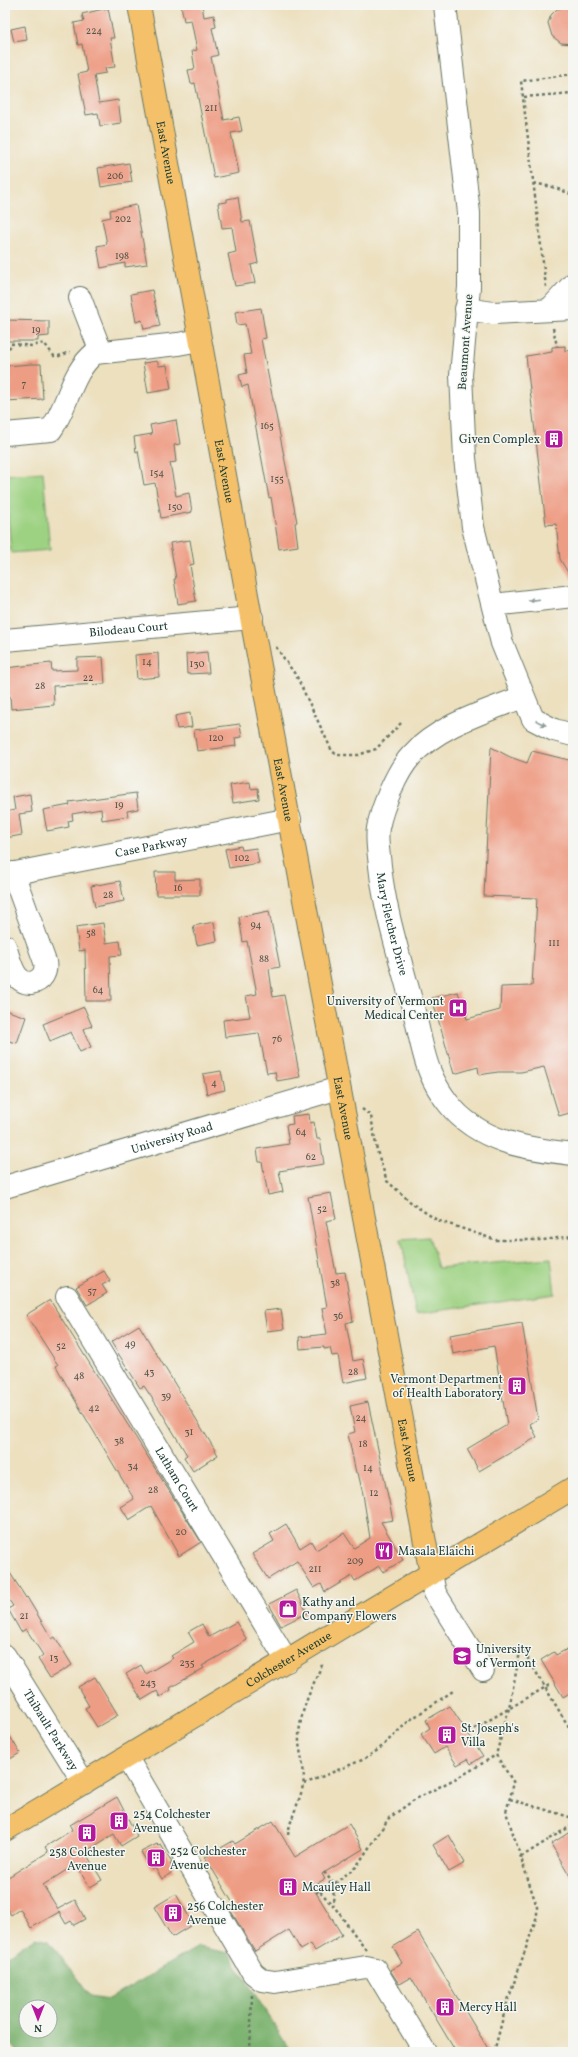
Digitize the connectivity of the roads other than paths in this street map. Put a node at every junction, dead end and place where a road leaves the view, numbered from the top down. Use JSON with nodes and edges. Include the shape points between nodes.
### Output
{"nodes":[{"id":1,"x":139,"y":5,"type":"edge"},
{"id":2,"x":445,"y":5,"type":"edge"},
{"id":3,"x":573,"y":284,"type":"edge"},
{"id":4,"x":80,"y":298,"type":"dead end"},
{"id":5,"x":466,"y":309,"type":"junction"},
{"id":6,"x":550,"y":309,"type":"junction"},
{"id":7,"x":573,"y":309,"type":"edge"},
{"id":8,"x":200,"y":340,"type":"junction"},
{"id":9,"x":101,"y":352,"type":"junction"},
{"id":10,"x":5,"y":434,"type":"edge"},
{"id":11,"x":573,"y":596,"type":"edge"},
{"id":12,"x":493,"y":605,"type":"junction"},
{"id":13,"x":252,"y":618,"type":"junction"},
{"id":14,"x":5,"y":640,"type":"edge"},
{"id":15,"x":522,"y":697,"type":"junction"},
{"id":16,"x":573,"y":735,"type":"edge"},
{"id":17,"x":290,"y":819,"type":"junction"},
{"id":18,"x":9,"y":874,"type":"edge"},
{"id":19,"x":5,"y":946,"type":"edge"},
{"id":20,"x":340,"y":1096,"type":"junction"},
{"id":21,"x":573,"y":1154,"type":"edge"},
{"id":22,"x":5,"y":1186,"type":"edge"},
{"id":23,"x":67,"y":1297,"type":"dead end"},
{"id":24,"x":573,"y":1488,"type":"edge"},
{"id":25,"x":431,"y":1574,"type":"junction"},
{"id":26,"x":5,"y":1656,"type":"edge"},
{"id":27,"x":287,"y":1661,"type":"junction"},
{"id":28,"x":484,"y":1670,"type":"dead end"},
{"id":29,"x":127,"y":1758,"type":"junction"},
{"id":30,"x":84,"y":1784,"type":"junction"},
{"id":31,"x":5,"y":1830,"type":"edge"},
{"id":32,"x":425,"y":2052,"type":"edge"}],
"edges":[{"from":1,"to":8,"type":"main road","name":"East Avenue"},
{"from":2,"to":5,"type":"street","name":"Beaumont Avenue","via":[[469,213],[469,288]]},
{"from":3,"to":6,"type":"street"},
{"from":4,"to":9,"type":"street"},
{"from":5,"to":6,"type":"street","via":[[493,313]]},
{"from":5,"to":12,"type":"street","name":"Beaumont Avenue","via":[[461,375],[465,458],[473,527]]},
{"from":6,"to":7,"type":"street"},
{"from":8,"to":9,"type":"street"},
{"from":8,"to":13,"type":"main road","name":"East Avenue"},
{"from":9,"to":10,"type":"street","via":[[87,359],[81,368],[51,430]]},
{"from":11,"to":12,"type":"street","one_way":true},
{"from":12,"to":15,"type":"street","name":"Beaumont Avenue","via":[[502,643]]},
{"from":13,"to":14,"type":"street","name":"Bilodeau Court"},
{"from":13,"to":17,"type":"main road","name":"East Avenue"},
{"from":15,"to":16,"type":"street","name":"Beaumont Avenue","one_way":true,"via":[[533,719],[554,730]]},
{"from":15,"to":21,"type":"street","name":"Mary Fletcher Drive","via":[[434,736],[411,756],[384,807],[378,828],[379,859],[383,890],[430,1072],[448,1103],[467,1122],[495,1139],[533,1150]]},
{"from":17,"to":18,"type":"street","name":"Case Parkway"},
{"from":17,"to":20,"type":"main road","name":"East Avenue"},
{"from":18,"to":19,"type":"street","name":"Case Parkway","via":[[45,962],[42,977],[31,983],[19,979]]},
{"from":20,"to":22,"type":"street","name":"University Road"},
{"from":20,"to":25,"type":"main road","name":"East Avenue"},
{"from":23,"to":27,"type":"street","name":"Latham Court"},
{"from":24,"to":25,"type":"main road","name":"Colchester Avenue"},
{"from":25,"to":27,"type":"main road","name":"Colchester Avenue"},
{"from":25,"to":28,"type":"street","via":[[435,1593]]},
{"from":26,"to":30,"type":"street","name":"Thibault Parkway"},
{"from":27,"to":29,"type":"main road","name":"Colchester Avenue"},
{"from":29,"to":30,"type":"main road","name":"Colchester Avenue"},
{"from":29,"to":32,"type":"street","via":[[253,1973],[262,1980],[274,1982],[366,1967],[375,1969]]},
{"from":30,"to":31,"type":"main road","name":"Colchester Avenue"}]}
